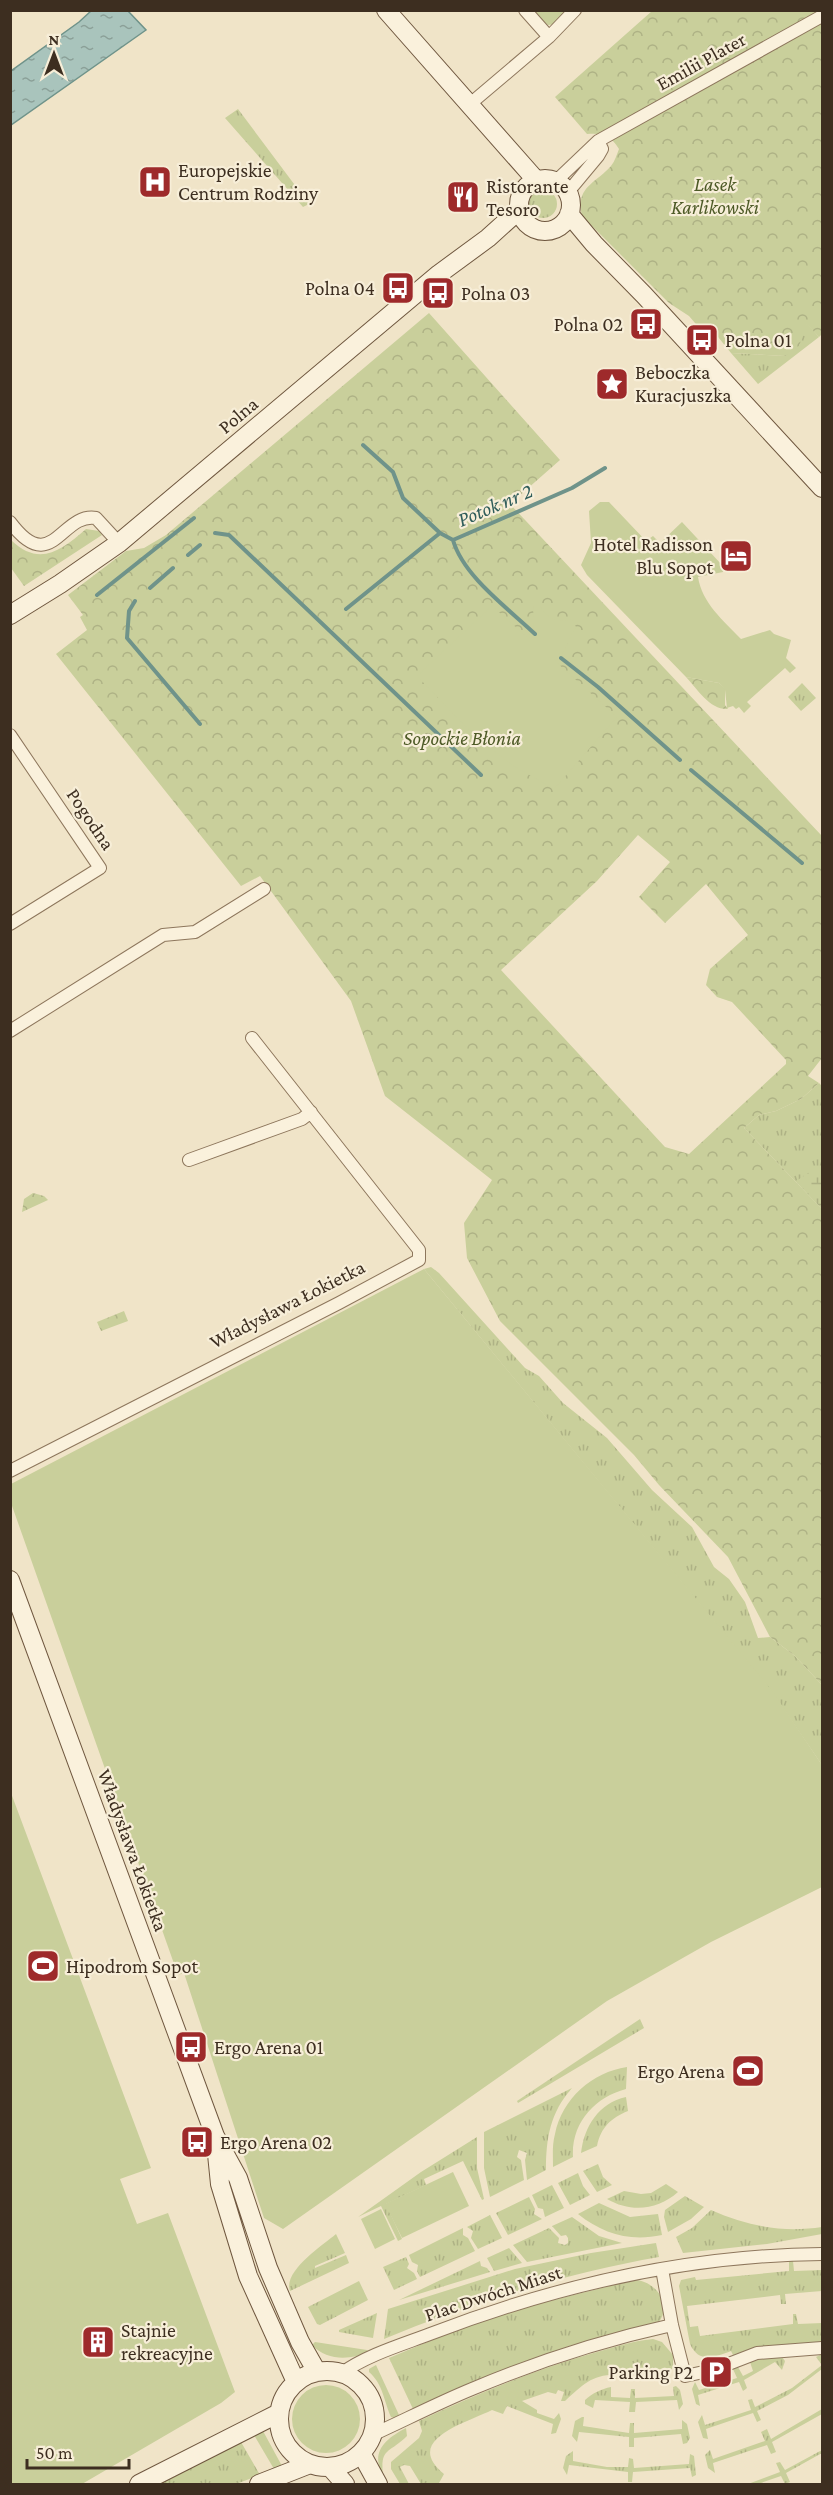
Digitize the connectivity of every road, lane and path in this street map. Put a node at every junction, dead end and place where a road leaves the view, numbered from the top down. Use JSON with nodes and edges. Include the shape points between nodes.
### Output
{"nodes":[{"id":1,"x":386,"y":10,"type":"edge"},
{"id":2,"x":525,"y":10,"type":"edge"},
{"id":3,"x":575,"y":10,"type":"edge"},
{"id":4,"x":822,"y":16,"type":"edge"},
{"id":5,"x":549,"y":37,"type":"junction"},
{"id":6,"x":470,"y":104,"type":"junction"},
{"id":7,"x":530,"y":184,"type":"junction"},
{"id":8,"x":562,"y":187,"type":"junction"},
{"id":9,"x":569,"y":214,"type":"junction"},
{"id":10,"x":523,"y":217,"type":"junction"},
{"id":11,"x":556,"y":228,"type":"junction"},
{"id":12,"x":594,"y":244,"type":"junction"},
{"id":13,"x":822,"y":488,"type":"edge"},
{"id":14,"x":10,"y":522,"type":"edge"},
{"id":15,"x":119,"y":543,"type":"junction"},
{"id":16,"x":10,"y":615,"type":"edge"},
{"id":17,"x":10,"y":735,"type":"edge"},
{"id":18,"x":264,"y":889,"type":"dead end"},
{"id":19,"x":10,"y":924,"type":"edge"},
{"id":20,"x":10,"y":1031,"type":"edge"},
{"id":21,"x":252,"y":1038,"type":"dead end"},
{"id":22,"x":311,"y":1112,"type":"junction"},
{"id":23,"x":189,"y":1160,"type":"dead end"},
{"id":24,"x":10,"y":1471,"type":"edge"},
{"id":25,"x":10,"y":1580,"type":"edge"},
{"id":26,"x":215,"y":2136,"type":"junction"},
{"id":27,"x":822,"y":2254,"type":"edge"},
{"id":28,"x":662,"y":2269,"type":"junction"},
{"id":29,"x":672,"y":2325,"type":"junction"},
{"id":30,"x":822,"y":2348,"type":"edge"},
{"id":31,"x":317,"y":2372,"type":"junction"},
{"id":32,"x":342,"y":2373,"type":"junction"},
{"id":33,"x":297,"y":2382,"type":"junction"},
{"id":34,"x":279,"y":2413,"type":"junction"},
{"id":35,"x":372,"y":2435,"type":"junction"},
{"id":36,"x":361,"y":2453,"type":"junction"},
{"id":37,"x":310,"y":2464,"type":"junction"},
{"id":38,"x":330,"y":2467,"type":"junction"},
{"id":39,"x":139,"y":2484,"type":"edge"},
{"id":40,"x":259,"y":2484,"type":"edge"},
{"id":41,"x":345,"y":2484,"type":"edge"},
{"id":42,"x":378,"y":2484,"type":"edge"}],
"edges":[{"from":1,"to":6,"type":"street"},
{"from":2,"to":5,"type":"street"},
{"from":3,"to":5,"type":"street"},
{"from":4,"to":8,"type":"street","name":"Emilii Plater","via":[[598,141],[602,149],[598,156]]},
{"from":5,"to":6,"type":"street"},
{"from":6,"to":7,"type":"street","via":[[504,144]]},
{"from":7,"to":8,"type":"street","via":[[546,178]]},
{"from":7,"to":10,"type":"street","via":[[519,199]]},
{"from":8,"to":9,"type":"street","via":[[571,207]]},
{"from":9,"to":11,"type":"street"},
{"from":9,"to":12,"type":"street"},
{"from":10,"to":11,"type":"street","via":[[541,230]]},
{"from":10,"to":15,"type":"street","name":"Polna","via":[[439,274]]},
{"from":11,"to":12,"type":"street"},
{"from":12,"to":13,"type":"street"},
{"from":14,"to":15,"type":"street","via":[[23,539],[41,544],[83,520],[96,518]]},
{"from":15,"to":16,"type":"street","name":"Polna"},
{"from":17,"to":19,"type":"street","name":"Pogodna","via":[[100,868]]},
{"from":18,"to":20,"type":"street","via":[[195,932],[163,935]]},
{"from":21,"to":22,"type":"street","name":"Władysława Łokietka"},
{"from":22,"to":23,"type":"street","via":[[302,1119]]},
{"from":22,"to":24,"type":"street","name":"Władysława Łokietka","via":[[419,1251],[419,1260]]},
{"from":25,"to":26,"type":"street","name":"Władysława Łokietka"},
{"from":26,"to":31,"type":"street","name":"Władysława Łokietka","via":[[238,2178],[268,2268]]},
{"from":26,"to":33,"type":"street","name":"Władysława Łokietka","via":[[220,2184],[249,2276]]},
{"from":27,"to":28,"type":"street","name":"Plac Dwóch Miast","via":[[762,2256]]},
{"from":28,"to":29,"type":"street"},
{"from":28,"to":32,"type":"street","name":"Plac Dwóch Miast","via":[[520,2302],[390,2349]]},
{"from":29,"to":30,"type":"street","via":[[685,2376],[757,2353]]},
{"from":29,"to":35,"type":"street","via":[[537,2364]]},
{"from":31,"to":32,"type":"street"},
{"from":31,"to":33,"type":"street"},
{"from":32,"to":35,"type":"street","via":[[356,2380],[373,2405]]},
{"from":33,"to":34,"type":"street","via":[[288,2390]]},
{"from":34,"to":37,"type":"street","via":[[283,2438],[294,2453]]},
{"from":34,"to":39,"type":"street"},
{"from":35,"to":36,"type":"street"},
{"from":36,"to":38,"type":"street"},
{"from":36,"to":42,"type":"street"},
{"from":37,"to":38,"type":"street"},
{"from":37,"to":40,"type":"street"},
{"from":38,"to":41,"type":"street"}]}
